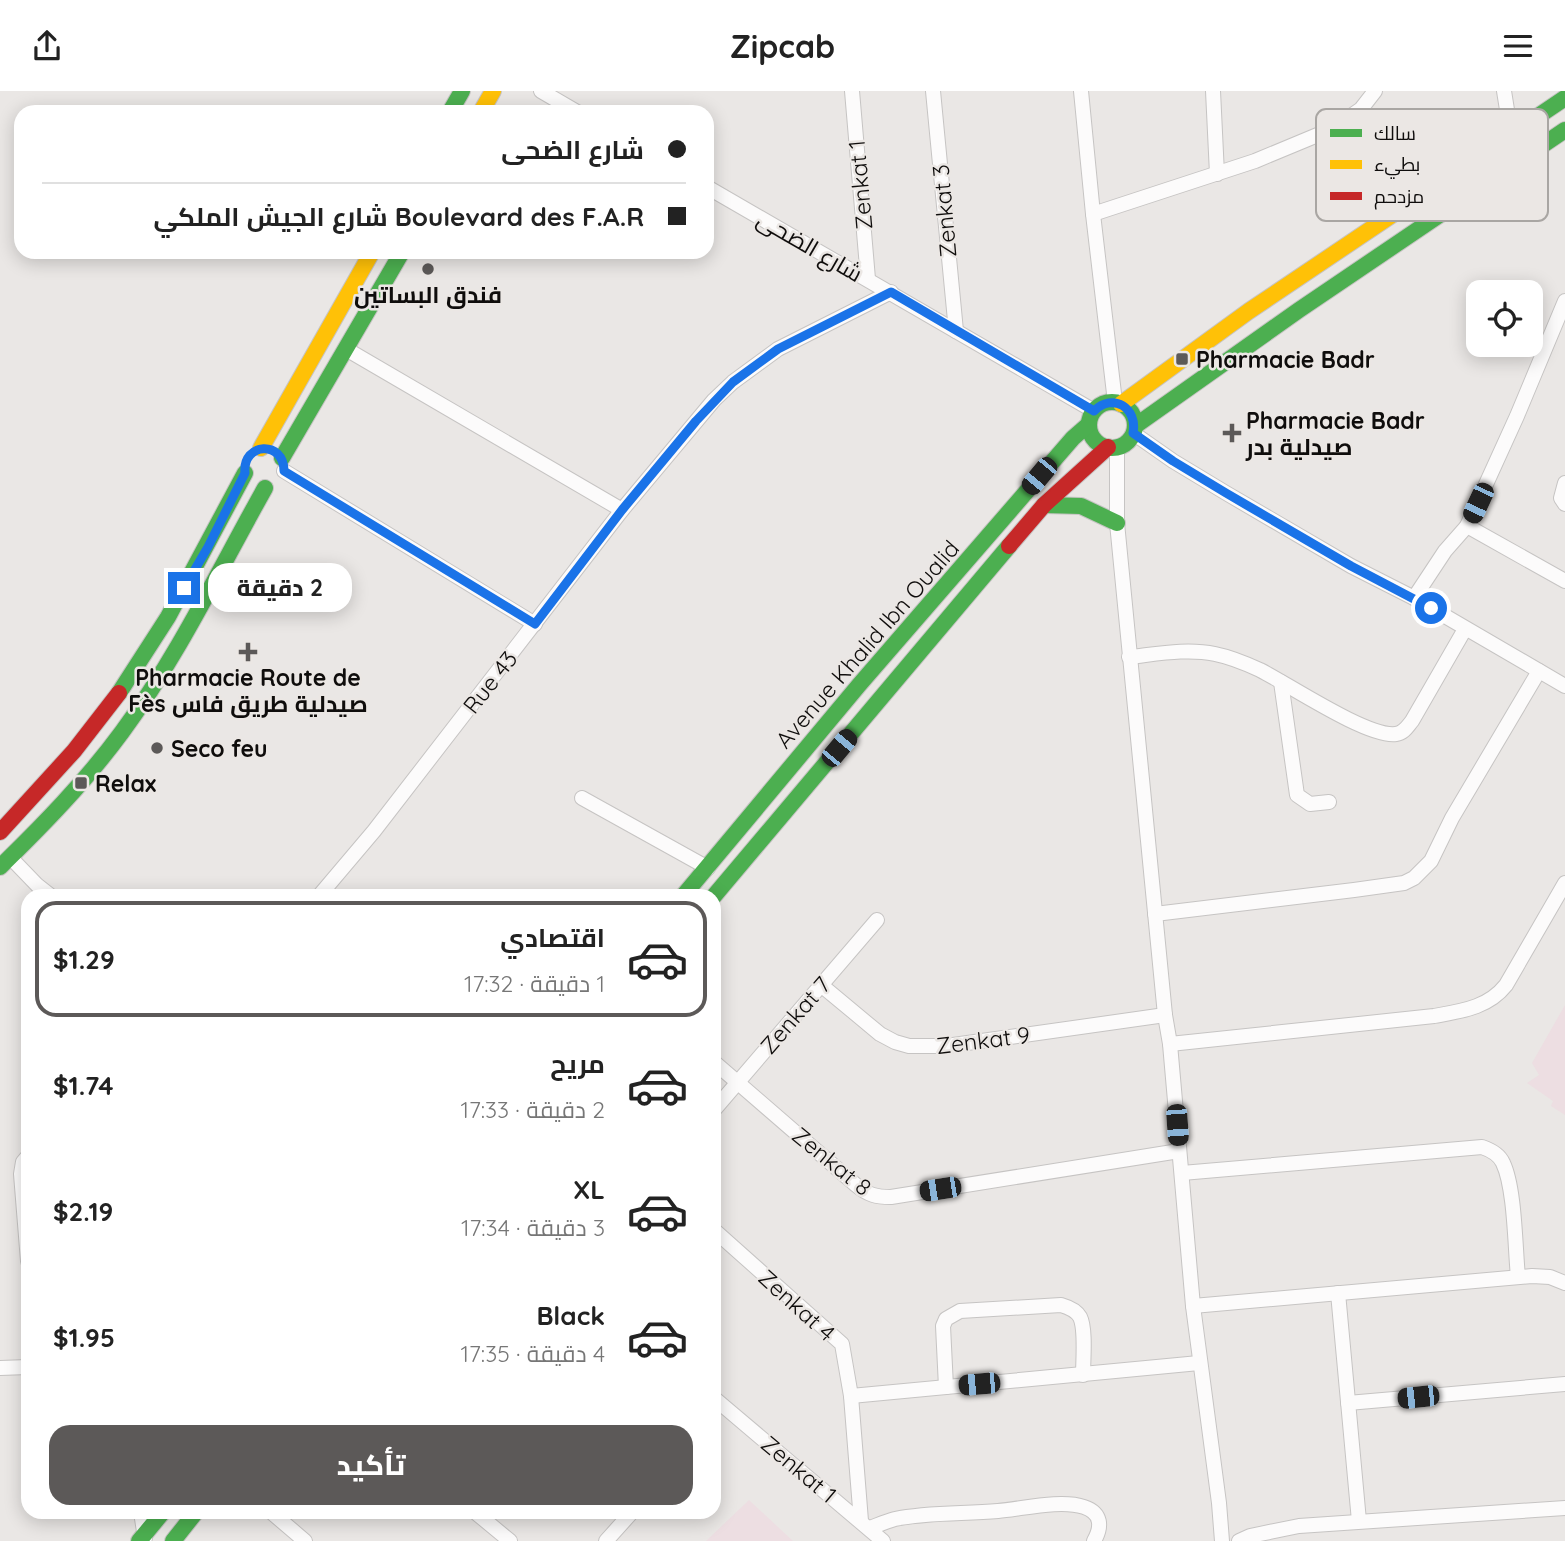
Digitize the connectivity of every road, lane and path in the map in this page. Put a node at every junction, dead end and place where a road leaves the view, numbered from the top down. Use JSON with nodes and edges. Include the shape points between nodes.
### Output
{"nodes":[{"id":1,"x":541,"y":91,"type":"edge"},
{"id":2,"x":852,"y":91,"type":"edge"},
{"id":3,"x":933,"y":91,"type":"edge"},
{"id":4,"x":1081,"y":91,"type":"edge"},
{"id":5,"x":1213,"y":91,"type":"edge"},
{"id":6,"x":1375,"y":91,"type":"edge"},
{"id":7,"x":1504,"y":91,"type":"edge"},
{"id":8,"x":1565,"y":98,"type":"edge"},
{"id":9,"x":565,"y":105,"type":"edge"},
{"id":10,"x":1361,"y":109,"type":"edge"},
{"id":11,"x":1506,"y":109,"type":"edge"},
{"id":12,"x":1548,"y":109,"type":"edge"},
{"id":13,"x":1565,"y":130,"type":"edge"},
{"id":14,"x":1316,"y":136,"type":"edge"},
{"id":15,"x":1548,"y":142,"type":"edge"},
{"id":16,"x":1217,"y":174,"type":"junction"},
{"id":17,"x":714,"y":191,"type":"edge"},
{"id":18,"x":1093,"y":214,"type":"junction"},
{"id":19,"x":1382,"y":221,"type":"edge"},
{"id":20,"x":1431,"y":221,"type":"edge"},
{"id":21,"x":368,"y":259,"type":"edge"},
{"id":22,"x":398,"y":259,"type":"edge"},
{"id":23,"x":868,"y":279,"type":"junction"},
{"id":24,"x":891,"y":292,"type":"junction"},
{"id":25,"x":1565,"y":301,"type":"edge"},
{"id":26,"x":1561,"y":321,"type":"edge"},
{"id":27,"x":956,"y":331,"type":"junction"},
{"id":28,"x":346,"y":349,"type":"junction"},
{"id":29,"x":1118,"y":403,"type":"junction"},
{"id":30,"x":1091,"y":417,"type":"junction"},
{"id":31,"x":1134,"y":429,"type":"junction"},
{"id":32,"x":1112,"y":447,"type":"junction"},
{"id":33,"x":261,"y":448,"type":"junction"},
{"id":34,"x":283,"y":464,"type":"junction"},
{"id":35,"x":245,"y":473,"type":"junction"},
{"id":36,"x":1565,"y":483,"type":"edge"},
{"id":37,"x":265,"y":488,"type":"junction"},
{"id":38,"x":1565,"y":504,"type":"edge"},
{"id":39,"x":1044,"y":505,"type":"junction"},
{"id":40,"x":622,"y":510,"type":"junction"},
{"id":41,"x":1117,"y":523,"type":"junction"},
{"id":42,"x":1467,"y":526,"type":"junction"},
{"id":43,"x":1565,"y":581,"type":"edge"},
{"id":44,"x":1414,"y":598,"type":"junction"},
{"id":45,"x":173,"y":608,"type":"junction"},
{"id":46,"x":191,"y":619,"type":"junction"},
{"id":47,"x":535,"y":624,"type":"junction"},
{"id":48,"x":1465,"y":629,"type":"junction"},
{"id":49,"x":1129,"y":657,"type":"junction"},
{"id":50,"x":1539,"y":671,"type":"junction"},
{"id":51,"x":1281,"y":682,"type":"junction"},
{"id":52,"x":1565,"y":686,"type":"edge"},
{"id":53,"x":582,"y":798,"type":"dead end"},
{"id":54,"x":1329,"y":802,"type":"dead end"},
{"id":55,"x":0,"y":832,"type":"edge"},
{"id":56,"x":5,"y":862,"type":"edge"},
{"id":57,"x":708,"y":868,"type":"junction"},
{"id":58,"x":1565,"y":883,"type":"edge"},
{"id":59,"x":42,"y":889,"type":"edge"},
{"id":60,"x":326,"y":889,"type":"edge"},
{"id":61,"x":695,"y":889,"type":"edge"},
{"id":62,"x":720,"y":889,"type":"edge"},
{"id":63,"x":1155,"y":914,"type":"junction"},
{"id":64,"x":877,"y":920,"type":"dead end"},
{"id":65,"x":821,"y":985,"type":"junction"},
{"id":66,"x":1165,"y":1015,"type":"junction"},
{"id":67,"x":1170,"y":1044,"type":"junction"},
{"id":68,"x":721,"y":1068,"type":"edge"},
{"id":69,"x":738,"y":1082,"type":"junction"},
{"id":70,"x":721,"y":1102,"type":"edge"},
{"id":71,"x":1179,"y":1151,"type":"junction"},
{"id":72,"x":1182,"y":1173,"type":"junction"},
{"id":73,"x":721,"y":1236,"type":"edge"},
{"id":74,"x":1518,"y":1277,"type":"junction"},
{"id":75,"x":1565,"y":1283,"type":"edge"},
{"id":76,"x":1338,"y":1293,"type":"junction"},
{"id":77,"x":1193,"y":1305,"type":"junction"},
{"id":78,"x":1199,"y":1363,"type":"junction"},
{"id":79,"x":21,"y":1367,"type":"edge"},
{"id":80,"x":0,"y":1368,"type":"edge"},
{"id":81,"x":1083,"y":1374,"type":"junction"},
{"id":82,"x":1565,"y":1384,"type":"edge"},
{"id":83,"x":946,"y":1387,"type":"junction"},
{"id":84,"x":851,"y":1396,"type":"junction"},
{"id":85,"x":1348,"y":1403,"type":"junction"},
{"id":86,"x":721,"y":1404,"type":"edge"},
{"id":87,"x":1565,"y":1508,"type":"edge"},
{"id":88,"x":142,"y":1519,"type":"edge"},
{"id":89,"x":158,"y":1519,"type":"edge"},
{"id":90,"x":190,"y":1519,"type":"edge"},
{"id":91,"x":279,"y":1519,"type":"edge"},
{"id":92,"x":483,"y":1519,"type":"edge"},
{"id":93,"x":626,"y":1519,"type":"edge"},
{"id":94,"x":1359,"y":1521,"type":"junction"},
{"id":95,"x":865,"y":1525,"type":"junction"},
{"id":96,"x":143,"y":1539,"type":"edge"},
{"id":97,"x":173,"y":1541,"type":"edge"},
{"id":98,"x":305,"y":1541,"type":"edge"},
{"id":99,"x":510,"y":1541,"type":"edge"},
{"id":100,"x":606,"y":1541,"type":"edge"},
{"id":101,"x":883,"y":1541,"type":"edge"},
{"id":102,"x":1094,"y":1541,"type":"edge"},
{"id":103,"x":1222,"y":1541,"type":"edge"},
{"id":104,"x":1238,"y":1541,"type":"edge"}],
"edges":[{"from":1,"to":9,"type":"street"},
{"from":2,"to":23,"type":"street","name":"Zenkat 1"},
{"from":3,"to":27,"type":"street","name":"Zenkat 3"},
{"from":4,"to":18,"type":"street"},
{"from":5,"to":16,"type":"street"},
{"from":6,"to":10,"type":"street"},
{"from":7,"to":11,"type":"street"},
{"from":8,"to":12,"type":"main road"},
{"from":13,"to":15,"type":"main road"},
{"from":14,"to":16,"type":"street"},
{"from":16,"to":18,"type":"street"},
{"from":17,"to":23,"type":"street","name":"شارع الضحى"},
{"from":18,"to":29,"type":"street"},
{"from":19,"to":29,"type":"main road"},
{"from":20,"to":31,"type":"main road"},
{"from":21,"to":33,"type":"main road"},
{"from":22,"to":28,"type":"main road"},
{"from":23,"to":24,"type":"street","name":"شارع الضحى"},
{"from":24,"to":27,"type":"street","name":"شارع الضحى"},
{"from":24,"to":40,"type":"street","name":"Rue 43","via":[[778,349],[733,382]]},
{"from":25,"to":26,"type":"street"},
{"from":26,"to":42,"type":"street"},
{"from":27,"to":30,"type":"street","name":"شارع الضحى"},
{"from":28,"to":34,"type":"main road"},
{"from":28,"to":40,"type":"street"},
{"from":29,"to":30,"type":"main road","via":[[1103,403]]},
{"from":29,"to":31,"type":"main road","via":[[1131,413]]},
{"from":30,"to":32,"type":"main road","via":[[1089,431],[1096,442]]},
{"from":30,"to":57,"type":"main road","name":"Avenue Khalid Ibn Oualid"},
{"from":31,"to":32,"type":"main road","via":[[1124,444]]},
{"from":31,"to":44,"type":"street","via":[[1173,461],[1226,493]]},
{"from":32,"to":39,"type":"main road","name":"Avenue Khalid Ibn Oualid"},
{"from":32,"to":41,"type":"street"},
{"from":33,"to":34,"type":"main road","via":[[274,450]]},
{"from":33,"to":35,"type":"main road","via":[[246,459]]},
{"from":34,"to":37,"type":"main road","via":[[278,483]]},
{"from":34,"to":47,"type":"street"},
{"from":35,"to":37,"type":"main road","via":[[252,484]]},
{"from":35,"to":45,"type":"main road"},
{"from":36,"to":38,"type":"street","via":[[1561,498]]},
{"from":37,"to":46,"type":"main road"},
{"from":39,"to":41,"type":"main road","via":[[1081,506]]},
{"from":39,"to":62,"type":"main road","name":"Avenue Khalid Ibn Oualid"},
{"from":40,"to":47,"type":"street","name":"Rue 43"},
{"from":41,"to":49,"type":"street"},
{"from":42,"to":43,"type":"street"},
{"from":42,"to":44,"type":"street"},
{"from":44,"to":48,"type":"street"},
{"from":45,"to":46,"type":"main road"},
{"from":45,"to":55,"type":"main road","via":[[85,739]]},
{"from":46,"to":56,"type":"main road","via":[[123,731],[81,783]]},
{"from":47,"to":60,"type":"street","name":"Rue 43"},
{"from":48,"to":50,"type":"street"},
{"from":48,"to":51,"type":"street","via":[[1412,721],[1397,734],[1359,724]]},
{"from":49,"to":51,"type":"street","via":[[1207,652]]},
{"from":49,"to":63,"type":"street"},
{"from":50,"to":52,"type":"street"},
{"from":50,"to":63,"type":"street","via":[[1431,862],[1414,878],[1366,889]]},
{"from":51,"to":54,"type":"street","via":[[1297,795],[1306,802]]},
{"from":53,"to":57,"type":"street"},
{"from":56,"to":59,"type":"street"},
{"from":57,"to":61,"type":"main road","name":"Avenue Khalid Ibn Oualid"},
{"from":58,"to":67,"type":"street","via":[[1506,985],[1498,996],[1476,1007],[1434,1016]]},
{"from":63,"to":66,"type":"street"},
{"from":64,"to":65,"type":"street","name":"Zenkat 7"},
{"from":65,"to":66,"type":"street","name":"Zenkat 9","via":[[880,1034],[909,1046],[946,1046]]},
{"from":65,"to":69,"type":"street","name":"Zenkat 7"},
{"from":66,"to":67,"type":"street"},
{"from":67,"to":71,"type":"street"},
{"from":68,"to":69,"type":"street","name":"Zenkat 8"},
{"from":69,"to":70,"type":"street","name":"Zenkat 7"},
{"from":69,"to":71,"type":"street","name":"Zenkat 8","via":[[856,1185],[879,1197]]},
{"from":71,"to":72,"type":"street"},
{"from":72,"to":74,"type":"street","via":[[1482,1147],[1503,1162]]},
{"from":72,"to":77,"type":"street"},
{"from":73,"to":84,"type":"street","name":"Zenkat 4","via":[[842,1345]]},
{"from":74,"to":75,"type":"street","via":[[1550,1277]]},
{"from":74,"to":76,"type":"street"},
{"from":76,"to":77,"type":"street"},
{"from":76,"to":85,"type":"street"},
{"from":77,"to":78,"type":"street"},
{"from":78,"to":81,"type":"street"},
{"from":78,"to":103,"type":"street"},
{"from":79,"to":80,"type":"street"},
{"from":81,"to":83,"type":"street"},
{"from":81,"to":83,"type":"street","via":[[1081,1321],[1075,1311],[1060,1305],[960,1311],[946,1318],[943,1326]]},
{"from":82,"to":85,"type":"street"},
{"from":83,"to":84,"type":"street"},
{"from":84,"to":95,"type":"street","name":"Zenkat 4"},
{"from":85,"to":94,"type":"street"},
{"from":86,"to":95,"type":"street","name":"Zenkat 1"},
{"from":87,"to":94,"type":"street"},
{"from":88,"to":96,"type":"street"},
{"from":89,"to":96,"type":"main road"},
{"from":90,"to":97,"type":"main road"},
{"from":91,"to":98,"type":"street"},
{"from":92,"to":99,"type":"street"},
{"from":93,"to":100,"type":"street"},
{"from":94,"to":104,"type":"street","via":[[1299,1526]]},
{"from":95,"to":101,"type":"street","name":"Zenkat 1"},
{"from":95,"to":102,"type":"street","via":[[927,1515],[1082,1506],[1100,1521]]}]}
